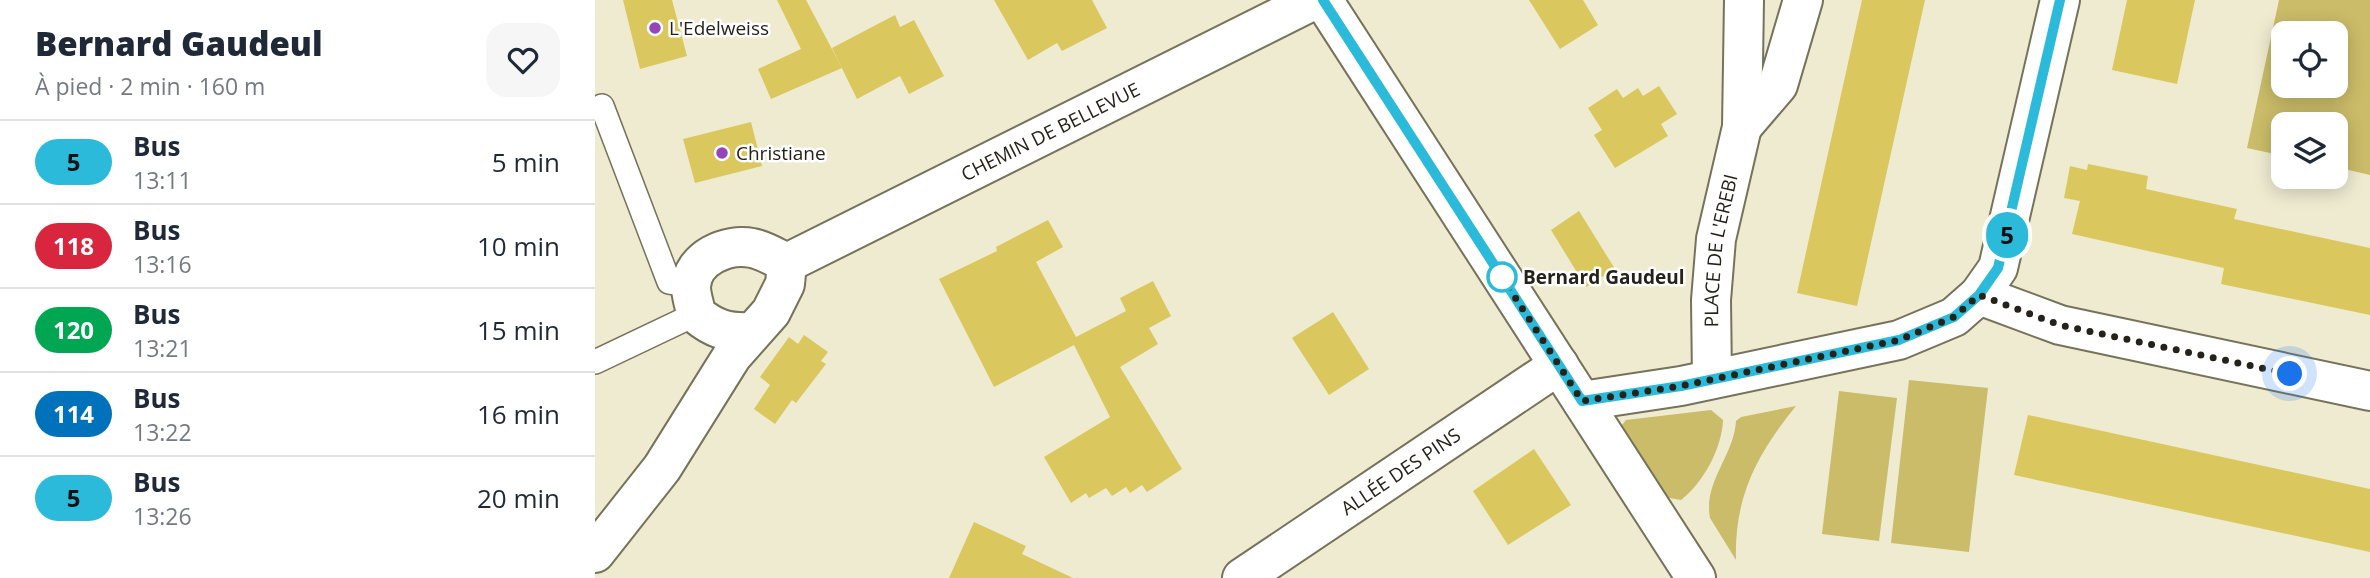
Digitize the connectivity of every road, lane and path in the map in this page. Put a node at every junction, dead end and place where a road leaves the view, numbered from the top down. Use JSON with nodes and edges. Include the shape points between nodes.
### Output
{"nodes":[{"id":1,"x":1314,"y":0,"type":"edge"},
{"id":2,"x":1323,"y":0,"type":"edge"},
{"id":3,"x":1744,"y":0,"type":"edge"},
{"id":4,"x":1803,"y":0,"type":"edge"},
{"id":5,"x":2060,"y":0,"type":"edge"},
{"id":6,"x":601,"y":106,"type":"dead end"},
{"id":7,"x":1742,"y":127,"type":"junction"},
{"id":8,"x":787,"y":263,"type":"junction"},
{"id":9,"x":1979,"y":295,"type":"junction"},
{"id":10,"x":694,"y":300,"type":"junction"},
{"id":11,"x":750,"y":332,"type":"junction"},
{"id":12,"x":595,"y":362,"type":"edge"},
{"id":13,"x":1559,"y":365,"type":"junction"},
{"id":14,"x":1712,"y":378,"type":"junction"},
{"id":15,"x":2370,"y":391,"type":"edge"},
{"id":16,"x":1582,"y":401,"type":"junction"},
{"id":17,"x":595,"y":553,"type":"edge"},
{"id":18,"x":1242,"y":578,"type":"edge"},
{"id":19,"x":1696,"y":578,"type":"edge"}],
"edges":[{"from":1,"to":8,"type":"street","name":"CHEMIN DE BELLEVUE"},
{"from":2,"to":13,"type":"street"},
{"from":3,"to":7,"type":"street","name":"PLACE DE L'EREBI"},
{"from":4,"to":7,"type":"street","name":"PLACE DE L'EREBI","via":[[1778,85]]},
{"from":5,"to":9,"type":"street","via":[[1998,268]]},
{"from":6,"to":10,"type":"lane","via":[[669,282]]},
{"from":7,"to":14,"type":"street","name":"PLACE DE L'EREBI","via":[[1716,239]]},
{"from":8,"to":10,"type":"street","via":[[754,248],[731,247],[701,264]]},
{"from":8,"to":11,"type":"street","via":[[785,284],[771,312]]},
{"from":9,"to":14,"type":"street","via":[[1954,317],[1899,340]]},
{"from":9,"to":15,"type":"street","via":[[2060,325]]},
{"from":10,"to":11,"type":"street","via":[[712,327]]},
{"from":10,"to":12,"type":"lane"},
{"from":11,"to":17,"type":"street","via":[[662,468]]},
{"from":13,"to":16,"type":"street"},
{"from":13,"to":18,"type":"street","name":"ALLÉE DES PINS"},
{"from":14,"to":16,"type":"street"},
{"from":16,"to":19,"type":"street"}]}
